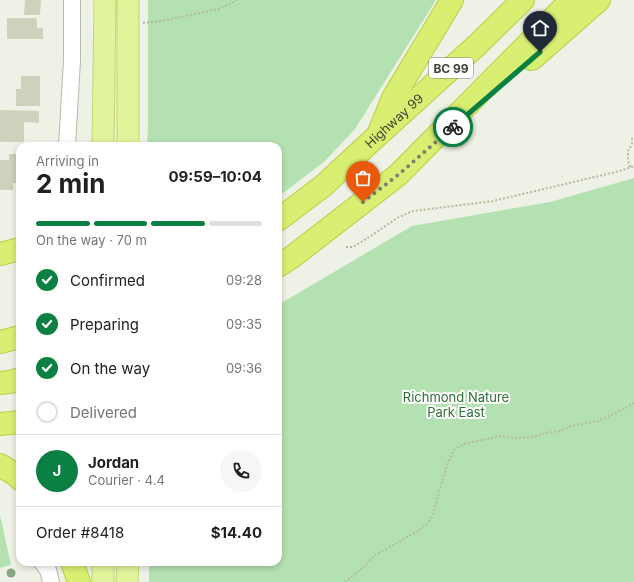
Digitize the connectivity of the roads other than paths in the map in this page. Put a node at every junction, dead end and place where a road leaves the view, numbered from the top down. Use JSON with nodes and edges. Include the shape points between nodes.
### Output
{"nodes":[{"id":1,"x":72,"y":0,"type":"edge"},
{"id":2,"x":105,"y":0,"type":"edge"},
{"id":3,"x":128,"y":0,"type":"edge"},
{"id":4,"x":452,"y":0,"type":"edge"},
{"id":5,"x":523,"y":0,"type":"edge"},
{"id":6,"x":571,"y":0,"type":"edge"},
{"id":7,"x":599,"y":0,"type":"edge"},
{"id":8,"x":378,"y":135,"type":"junction"},
{"id":9,"x":67,"y":142,"type":"edge"},
{"id":10,"x":103,"y":142,"type":"edge"},
{"id":11,"x":128,"y":142,"type":"edge"},
{"id":12,"x":398,"y":175,"type":"junction"},
{"id":13,"x":282,"y":217,"type":"edge"},
{"id":14,"x":16,"y":250,"type":"edge"},
{"id":15,"x":0,"y":254,"type":"edge"},
{"id":16,"x":282,"y":263,"type":"edge"},
{"id":17,"x":16,"y":338,"type":"edge"},
{"id":18,"x":0,"y":342,"type":"edge"},
{"id":19,"x":16,"y":380,"type":"edge"},
{"id":20,"x":0,"y":383,"type":"edge"},
{"id":21,"x":16,"y":422,"type":"edge"},
{"id":22,"x":0,"y":424,"type":"edge"},
{"id":23,"x":0,"y":465,"type":"edge"},
{"id":24,"x":16,"y":475,"type":"edge"},
{"id":25,"x":73,"y":566,"type":"edge"},
{"id":26,"x":103,"y":566,"type":"edge"},
{"id":27,"x":128,"y":566,"type":"edge"},
{"id":28,"x":79,"y":582,"type":"edge"},
{"id":29,"x":103,"y":582,"type":"edge"},
{"id":30,"x":128,"y":582,"type":"edge"}],
"edges":[{"from":1,"to":9,"type":"street","via":[[72,60]]},
{"from":2,"to":10,"type":"main road"},
{"from":3,"to":11,"type":"main road"},
{"from":4,"to":8,"type":"highway","via":[[393,98]]},
{"from":5,"to":8,"type":"highway","name":"Highway 99","number":"BC 99"},
{"from":6,"to":12,"type":"highway","number":"BC 99"},
{"from":7,"to":12,"type":"highway"},
{"from":8,"to":13,"type":"highway","name":"Highway 99","number":"BC 99","via":[[324,186]]},
{"from":12,"to":16,"type":"highway","number":"BC 99"},
{"from":14,"to":15,"type":"highway"},
{"from":17,"to":18,"type":"highway"},
{"from":19,"to":20,"type":"highway"},
{"from":21,"to":22,"type":"highway"},
{"from":23,"to":24,"type":"highway"},
{"from":25,"to":28,"type":"highway"},
{"from":26,"to":29,"type":"main road"},
{"from":27,"to":30,"type":"main road"}]}
